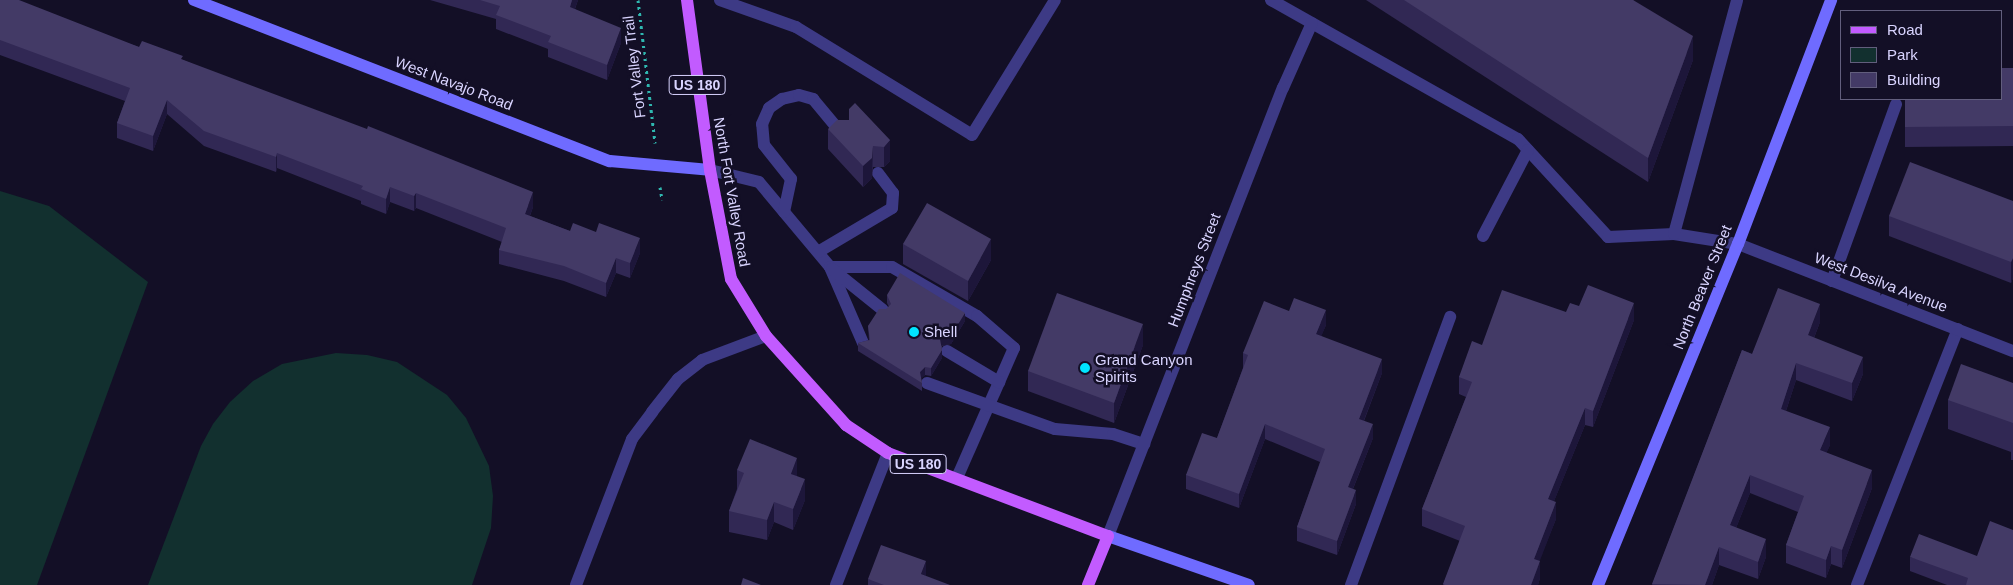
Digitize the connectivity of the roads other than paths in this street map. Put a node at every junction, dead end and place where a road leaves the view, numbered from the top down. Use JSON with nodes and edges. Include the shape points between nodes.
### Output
{"nodes":[{"id":1,"x":194,"y":0,"type":"edge"},
{"id":2,"x":687,"y":0,"type":"edge"},
{"id":3,"x":720,"y":0,"type":"edge"},
{"id":4,"x":1055,"y":0,"type":"edge"},
{"id":5,"x":1271,"y":0,"type":"edge"},
{"id":6,"x":1737,"y":0,"type":"edge"},
{"id":7,"x":1831,"y":0,"type":"edge"},
{"id":8,"x":1312,"y":24,"type":"junction"},
{"id":9,"x":1896,"y":104,"type":"dead end"},
{"id":10,"x":843,"y":135,"type":"edge"},
{"id":11,"x":1528,"y":150,"type":"junction"},
{"id":12,"x":710,"y":170,"type":"junction"},
{"id":13,"x":878,"y":173,"type":"dead end"},
{"id":14,"x":784,"y":212,"type":"junction"},
{"id":15,"x":1674,"y":234,"type":"junction"},
{"id":16,"x":1483,"y":236,"type":"dead end"},
{"id":17,"x":1738,"y":244,"type":"junction"},
{"id":18,"x":818,"y":252,"type":"junction"},
{"id":19,"x":830,"y":267,"type":"junction"},
{"id":20,"x":1832,"y":280,"type":"junction"},
{"id":21,"x":883,"y":310,"type":"edge"},
{"id":22,"x":1450,"y":317,"type":"dead end"},
{"id":23,"x":1958,"y":329,"type":"junction"},
{"id":24,"x":766,"y":336,"type":"junction"},
{"id":25,"x":863,"y":343,"type":"edge"},
{"id":26,"x":947,"y":350,"type":"dead end"},
{"id":27,"x":2013,"y":350,"type":"edge"},
{"id":28,"x":999,"y":382,"type":"junction"},
{"id":29,"x":927,"y":383,"type":"dead end"},
{"id":30,"x":989,"y":405,"type":"junction"},
{"id":31,"x":1144,"y":444,"type":"junction"},
{"id":32,"x":888,"y":453,"type":"junction"},
{"id":33,"x":957,"y":478,"type":"junction"},
{"id":34,"x":1108,"y":536,"type":"junction"},
{"id":35,"x":576,"y":585,"type":"edge"},
{"id":36,"x":836,"y":585,"type":"edge"},
{"id":37,"x":1088,"y":585,"type":"edge"},
{"id":38,"x":1249,"y":585,"type":"edge"},
{"id":39,"x":1351,"y":585,"type":"edge"},
{"id":40,"x":1598,"y":585,"type":"edge"},
{"id":41,"x":1857,"y":585,"type":"edge"}],
"edges":[{"from":1,"to":12,"type":"street","name":"West Navajo Road","via":[[610,161]]},
{"from":2,"to":12,"type":"main road","name":"North Fort Valley Road","number":"US 180"},
{"from":3,"to":4,"type":"street","via":[[796,27],[972,135]]},
{"from":5,"to":8,"type":"street"},
{"from":6,"to":15,"type":"street"},
{"from":7,"to":17,"type":"street","name":"North Beaver Street"},
{"from":8,"to":11,"type":"street","via":[[1518,139]]},
{"from":8,"to":31,"type":"street","name":"Humphreys Street","via":[[1283,88]]},
{"from":9,"to":20,"type":"street"},
{"from":10,"to":14,"type":"street","via":[[813,99],[799,95],[782,99],[769,108],[762,124],[764,145],[791,179]]},
{"from":11,"to":15,"type":"street","name":"West Desilva Avenue","via":[[1608,237]]},
{"from":11,"to":16,"type":"street"},
{"from":12,"to":14,"type":"street","via":[[759,182]]},
{"from":12,"to":24,"type":"main road","name":"North Fort Valley Road","number":"US 180","via":[[731,279]]},
{"from":13,"to":18,"type":"street","via":[[894,193],[892,208]]},
{"from":14,"to":18,"type":"street"},
{"from":15,"to":17,"type":"street","name":"West Desilva Avenue"},
{"from":17,"to":20,"type":"street","name":"West Desilva Avenue"},
{"from":17,"to":40,"type":"street","name":"North Beaver Street"},
{"from":18,"to":19,"type":"street"},
{"from":19,"to":21,"type":"street"},
{"from":19,"to":25,"type":"street"},
{"from":19,"to":28,"type":"street","via":[[892,267],[977,316],[1014,348]]},
{"from":20,"to":23,"type":"street","name":"West Desilva Avenue"},
{"from":22,"to":39,"type":"street"},
{"from":23,"to":27,"type":"street","name":"West Desilva Avenue"},
{"from":23,"to":41,"type":"street"},
{"from":24,"to":32,"type":"main road","name":"North Fort Valley Road","number":"US 180","via":[[846,425]]},
{"from":24,"to":35,"type":"street","via":[[702,360],[678,379],[652,412],[632,439]]},
{"from":26,"to":28,"type":"street"},
{"from":28,"to":30,"type":"street"},
{"from":29,"to":30,"type":"street"},
{"from":30,"to":31,"type":"street","via":[[1055,429],[1113,434]]},
{"from":30,"to":33,"type":"street"},
{"from":31,"to":34,"type":"street","name":"Humphreys Street"},
{"from":32,"to":33,"type":"main road","name":"North Fort Valley Road","number":"US 180"},
{"from":32,"to":36,"type":"street"},
{"from":33,"to":34,"type":"main road","name":"North Fort Valley Road","number":"US 180"},
{"from":34,"to":37,"type":"main road","name":"Humphreys Street"},
{"from":34,"to":38,"type":"street"}]}
